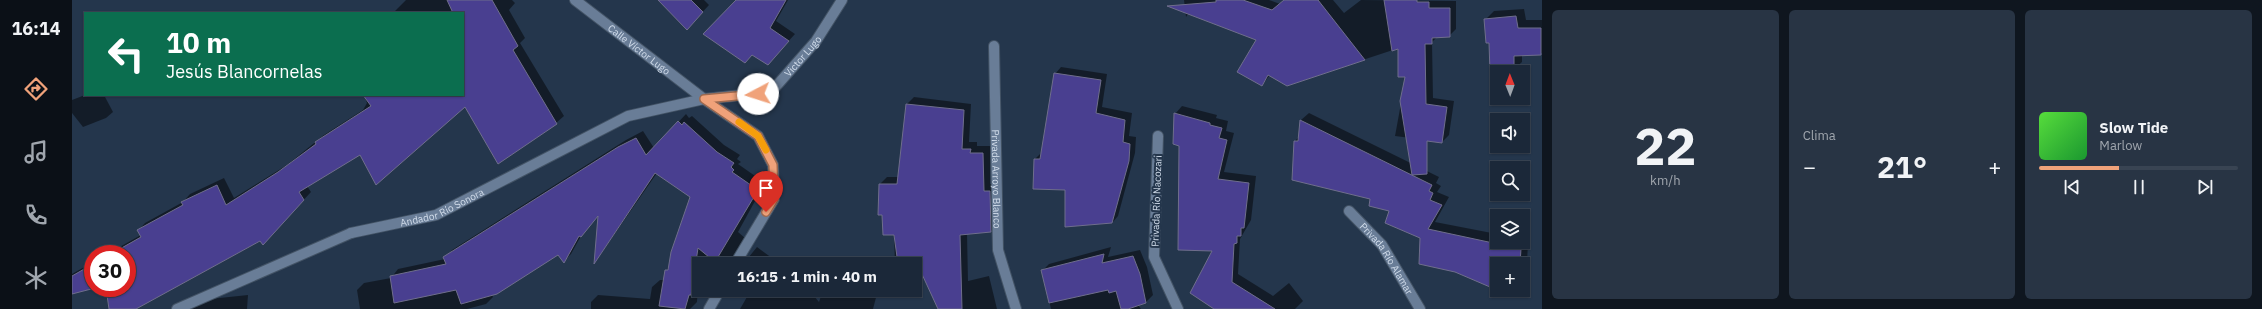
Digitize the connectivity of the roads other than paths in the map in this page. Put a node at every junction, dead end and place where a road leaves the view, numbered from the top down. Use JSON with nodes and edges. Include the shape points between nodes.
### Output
{"nodes":[{"id":1,"x":574,"y":0,"type":"edge"},
{"id":2,"x":842,"y":0,"type":"edge"},
{"id":3,"x":994,"y":46,"type":"dead end"},
{"id":4,"x":704,"y":99,"type":"junction"},
{"id":5,"x":1158,"y":136,"type":"dead end"},
{"id":6,"x":1349,"y":211,"type":"dead end"},
{"id":7,"x":739,"y":257,"type":"edge"},
{"id":8,"x":716,"y":297,"type":"edge"},
{"id":9,"x":177,"y":309,"type":"edge"},
{"id":10,"x":708,"y":309,"type":"edge"},
{"id":11,"x":1016,"y":309,"type":"edge"},
{"id":12,"x":1178,"y":309,"type":"edge"},
{"id":13,"x":1420,"y":309,"type":"edge"}],
"edges":[{"from":1,"to":4,"type":"street","name":"Calle Víctor Lugo"},
{"from":2,"to":4,"type":"street","name":"Victor Lugo","via":[[816,41],[771,92]]},
{"from":3,"to":11,"type":"street","name":"Privada Arroyo Blanco","via":[[998,250]]},
{"from":4,"to":7,"type":"street","name":"Calle Víctor Lugo","via":[[758,136],[773,165],[774,199]]},
{"from":4,"to":9,"type":"street","name":"Andador Río Sonora","via":[[628,116],[436,215],[352,233]]},
{"from":5,"to":12,"type":"street","name":"Privada Río Nacozari","via":[[1154,257]]},
{"from":6,"to":13,"type":"street","name":"Privada Río Alamar","via":[[1382,245]]},
{"from":8,"to":10,"type":"street"}]}
